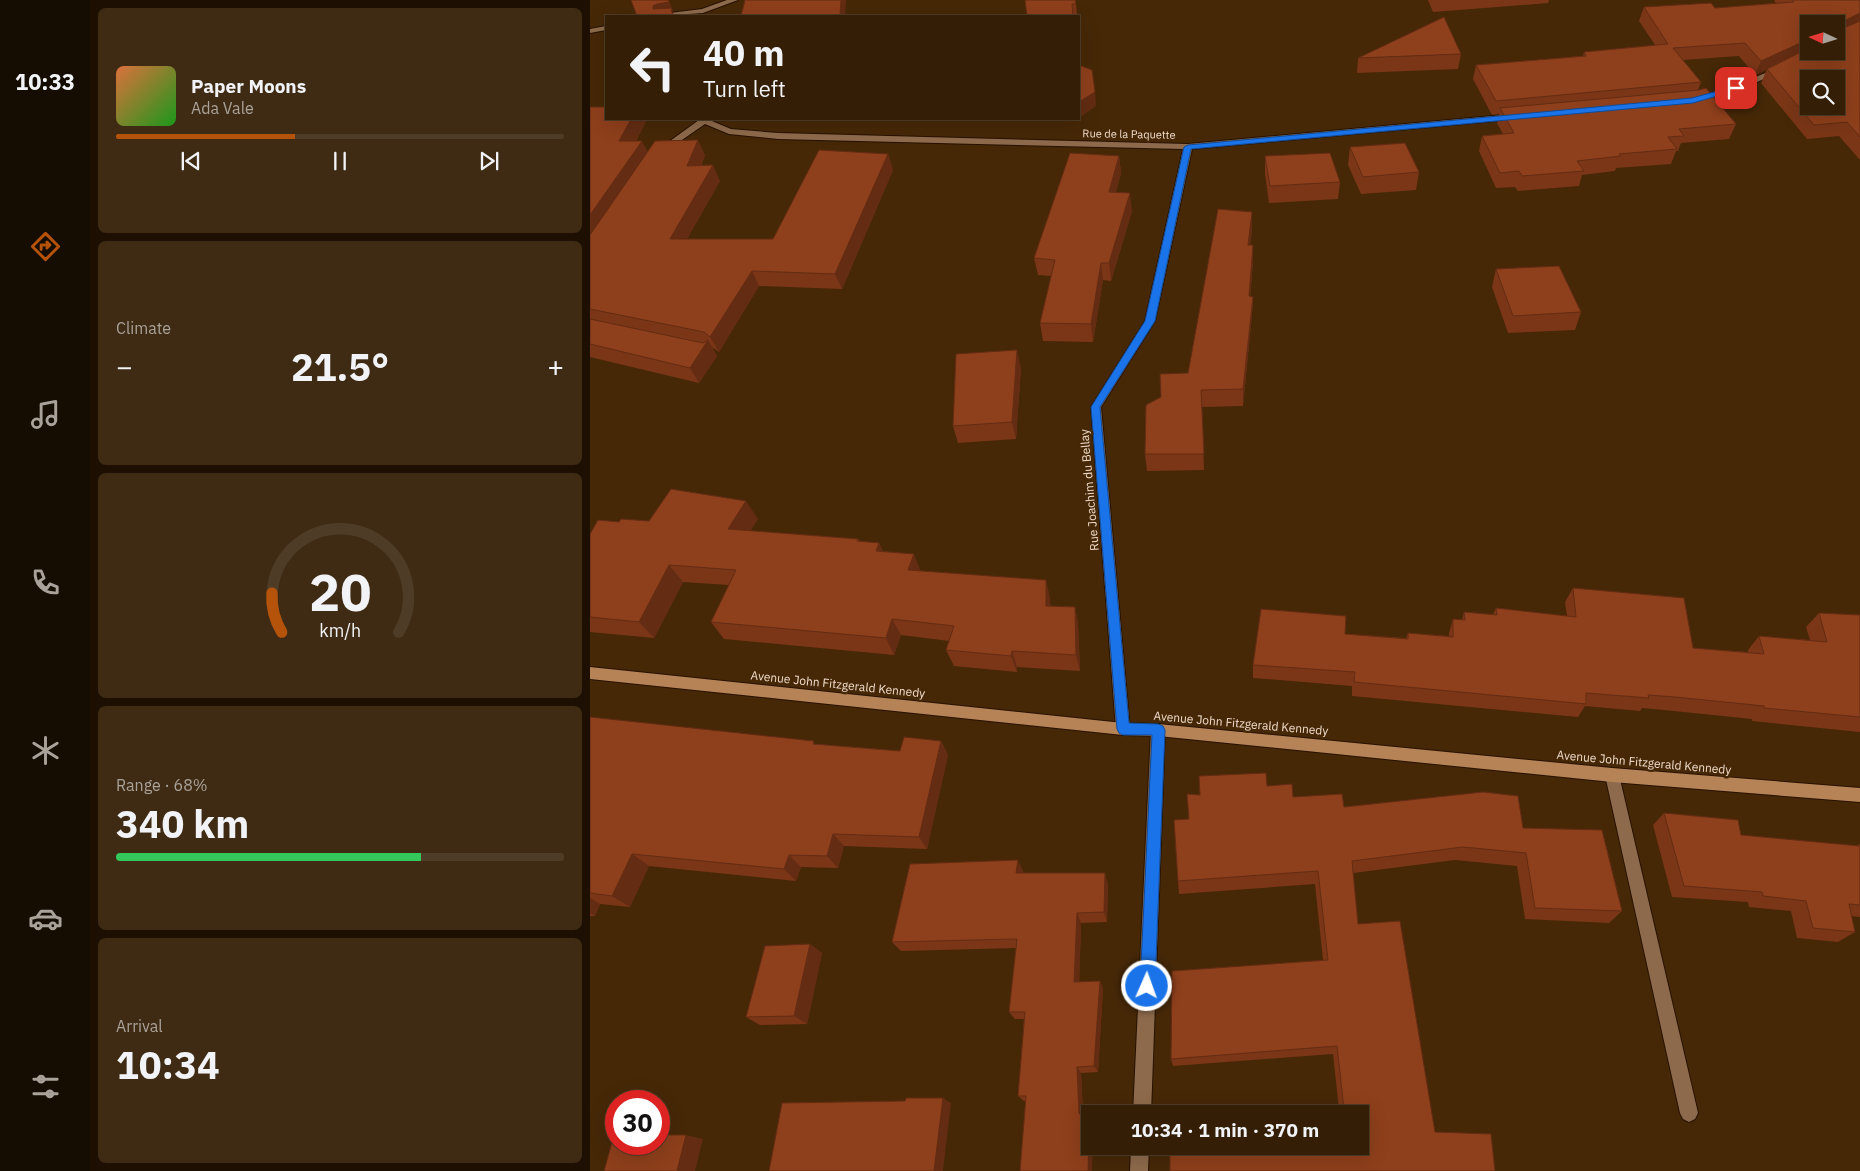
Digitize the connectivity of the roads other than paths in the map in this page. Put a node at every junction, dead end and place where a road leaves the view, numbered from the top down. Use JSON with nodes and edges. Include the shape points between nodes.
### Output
{"nodes":[{"id":1,"x":734,"y":0,"type":"edge"},
{"id":2,"x":704,"y":14,"type":"edge"},
{"id":3,"x":683,"y":15,"type":"edge"},
{"id":4,"x":605,"y":28,"type":"edge"},
{"id":5,"x":590,"y":31,"type":"edge"},
{"id":6,"x":1786,"y":68,"type":"edge"},
{"id":7,"x":1683,"y":102,"type":"edge"},
{"id":8,"x":1524,"y":116,"type":"edge"},
{"id":9,"x":704,"y":120,"type":"edge"},
{"id":10,"x":1188,"y":147,"type":"junction"},
{"id":11,"x":654,"y":160,"type":"edge"},
{"id":12,"x":590,"y":673,"type":"edge"},
{"id":13,"x":1123,"y":729,"type":"junction"},
{"id":14,"x":1158,"y":730,"type":"junction"},
{"id":15,"x":1612,"y":775,"type":"junction"},
{"id":16,"x":1860,"y":795,"type":"edge"},
{"id":17,"x":1142,"y":1105,"type":"edge"},
{"id":18,"x":1689,"y":1113,"type":"dead end"},
{"id":19,"x":1140,"y":1155,"type":"edge"},
{"id":20,"x":1139,"y":1171,"type":"edge"}],
"edges":[{"from":1,"to":2,"type":"street"},
{"from":2,"to":3,"type":"street"},
{"from":4,"to":5,"type":"street"},
{"from":6,"to":7,"type":"street","via":[[1722,94]]},
{"from":8,"to":10,"type":"street","name":"Rue de la Paquette"},
{"from":9,"to":10,"type":"street","name":"Rue de la Paquette","via":[[730,131],[778,136]]},
{"from":9,"to":11,"type":"street","via":[[659,152]]},
{"from":10,"to":13,"type":"street","name":"Rue Joachim du Bellay","via":[[1150,321],[1096,407]]},
{"from":12,"to":13,"type":"main road","name":"Avenue John Fitzgerald Kennedy"},
{"from":13,"to":14,"type":"main road","name":"Avenue John Fitzgerald Kennedy"},
{"from":14,"to":15,"type":"main road","name":"Avenue John Fitzgerald Kennedy"},
{"from":14,"to":17,"type":"street"},
{"from":15,"to":16,"type":"main road","name":"Avenue John Fitzgerald Kennedy"},
{"from":15,"to":18,"type":"street"},
{"from":19,"to":20,"type":"street"}]}
